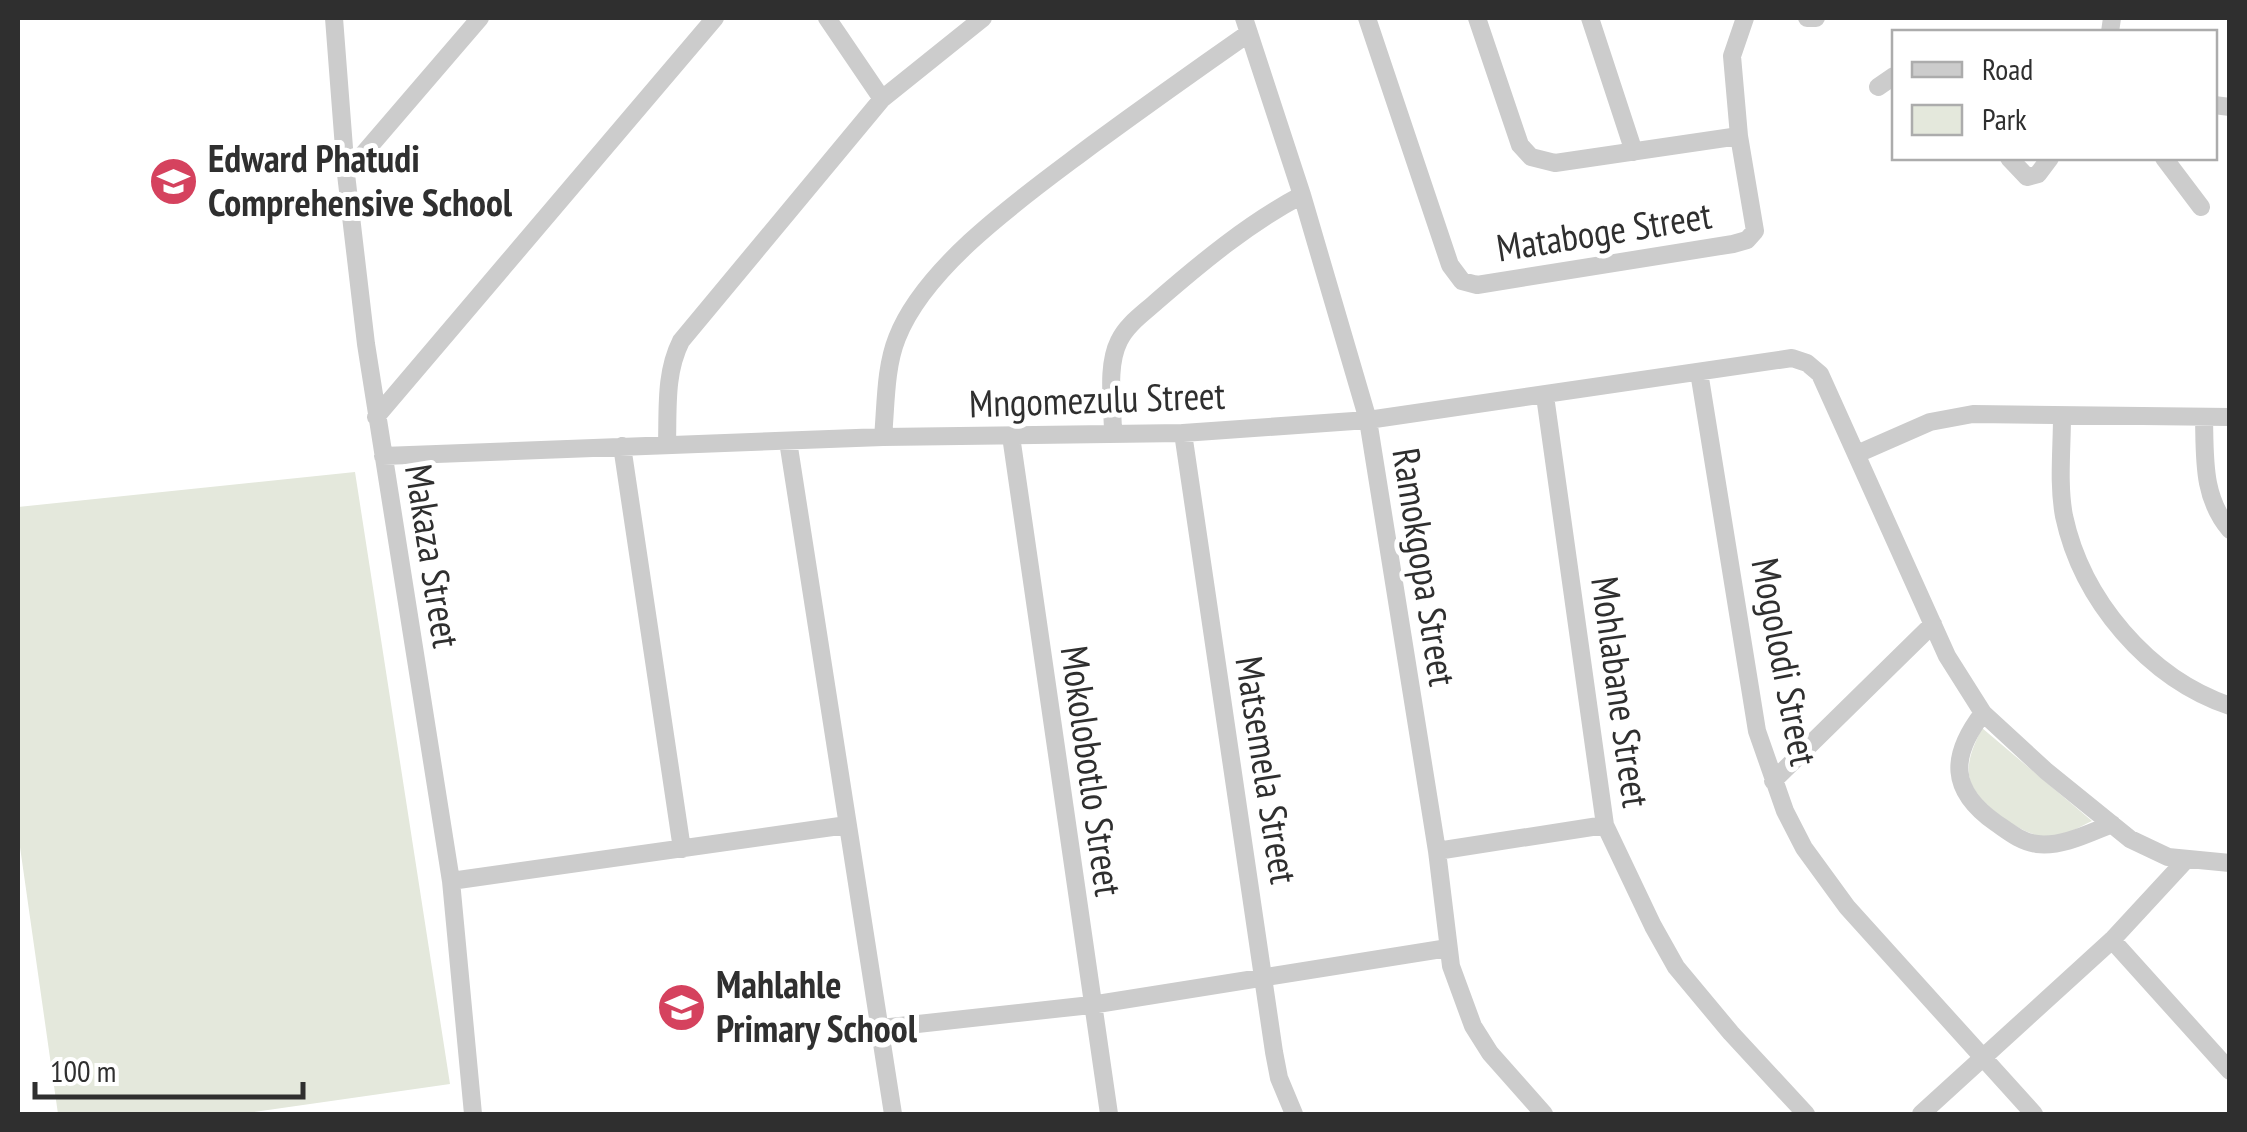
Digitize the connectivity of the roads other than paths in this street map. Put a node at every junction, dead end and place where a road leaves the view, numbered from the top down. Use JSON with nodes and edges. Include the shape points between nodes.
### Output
{"nodes":[{"id":1,"x":334,"y":18,"type":"edge"},
{"id":2,"x":480,"y":18,"type":"edge"},
{"id":3,"x":715,"y":18,"type":"edge"},
{"id":4,"x":827,"y":18,"type":"edge"},
{"id":5,"x":983,"y":18,"type":"edge"},
{"id":6,"x":1367,"y":18,"type":"edge"},
{"id":7,"x":1477,"y":18,"type":"edge"},
{"id":8,"x":1590,"y":18,"type":"edge"},
{"id":9,"x":1746,"y":18,"type":"edge"},
{"id":10,"x":1807,"y":18,"type":"edge"},
{"id":11,"x":1816,"y":18,"type":"edge"},
{"id":12,"x":1246,"y":26,"type":"edge"},
{"id":13,"x":1892,"y":77,"type":"edge"},
{"id":14,"x":1878,"y":87,"type":"dead end"},
{"id":15,"x":882,"y":99,"type":"junction"},
{"id":16,"x":1739,"y":136,"type":"junction"},
{"id":17,"x":1634,"y":152,"type":"junction"},
{"id":18,"x":2011,"y":160,"type":"edge"},
{"id":19,"x":2048,"y":160,"type":"edge"},
{"id":20,"x":2166,"y":160,"type":"edge"},
{"id":21,"x":346,"y":174,"type":"junction"},
{"id":22,"x":1302,"y":195,"type":"junction"},
{"id":23,"x":2201,"y":207,"type":"dead end"},
{"id":24,"x":1699,"y":372,"type":"junction"},
{"id":25,"x":1545,"y":396,"type":"junction"},
{"id":26,"x":2062,"y":416,"type":"junction"},
{"id":27,"x":376,"y":417,"type":"junction"},
{"id":28,"x":2204,"y":417,"type":"junction"},
{"id":29,"x":2230,"y":417,"type":"edge"},
{"id":30,"x":1368,"y":420,"type":"junction"},
{"id":31,"x":1182,"y":433,"type":"junction"},
{"id":32,"x":1113,"y":434,"type":"junction"},
{"id":33,"x":1011,"y":436,"type":"junction"},
{"id":34,"x":884,"y":437,"type":"junction"},
{"id":35,"x":788,"y":441,"type":"junction"},
{"id":36,"x":668,"y":444,"type":"junction"},
{"id":37,"x":622,"y":446,"type":"junction"},
{"id":38,"x":1858,"y":454,"type":"junction"},
{"id":39,"x":383,"y":456,"type":"junction"},
{"id":40,"x":2230,"y":530,"type":"edge"},
{"id":41,"x":1933,"y":624,"type":"junction"},
{"id":42,"x":2230,"y":706,"type":"edge"},
{"id":43,"x":1983,"y":713,"type":"junction"},
{"id":44,"x":1772,"y":781,"type":"junction"},
{"id":45,"x":1605,"y":824,"type":"junction"},
{"id":46,"x":2112,"y":824,"type":"junction"},
{"id":47,"x":847,"y":826,"type":"junction"},
{"id":48,"x":682,"y":848,"type":"junction"},
{"id":49,"x":1437,"y":851,"type":"junction"},
{"id":50,"x":2186,"y":860,"type":"junction"},
{"id":51,"x":2230,"y":863,"type":"edge"},
{"id":52,"x":451,"y":881,"type":"junction"},
{"id":53,"x":2112,"y":940,"type":"junction"},
{"id":54,"x":1448,"y":948,"type":"junction"},
{"id":55,"x":1264,"y":979,"type":"junction"},
{"id":56,"x":1091,"y":1005,"type":"junction"},
{"id":57,"x":881,"y":1028,"type":"junction"},
{"id":58,"x":1983,"y":1058,"type":"junction"},
{"id":59,"x":2230,"y":1070,"type":"edge"},
{"id":60,"x":470,"y":1111,"type":"edge"},
{"id":61,"x":893,"y":1114,"type":"edge"},
{"id":62,"x":1109,"y":1114,"type":"edge"},
{"id":63,"x":1294,"y":1114,"type":"edge"},
{"id":64,"x":1544,"y":1114,"type":"edge"},
{"id":65,"x":1806,"y":1114,"type":"edge"},
{"id":66,"x":1920,"y":1114,"type":"edge"},
{"id":67,"x":2034,"y":1114,"type":"edge"}],
"edges":[{"from":1,"to":21,"type":"street","name":"Makaza Street"},
{"from":2,"to":21,"type":"street"},
{"from":3,"to":27,"type":"street"},
{"from":4,"to":15,"type":"street"},
{"from":5,"to":15,"type":"street"},
{"from":6,"to":16,"type":"street","name":"Mataboge Street","via":[[1450,265],[1468,284],[1747,240],[1755,231]]},
{"from":7,"to":17,"type":"street","via":[[1520,144],[1532,157],[1555,163]]},
{"from":8,"to":17,"type":"street"},
{"from":9,"to":16,"type":"street","name":"Mataboge Street","via":[[1732,56]]},
{"from":10,"to":11,"type":"street"},
{"from":12,"to":22,"type":"street","name":"Ramokgopa Street"},
{"from":12,"to":34,"type":"street","via":[[1052,175],[948,266],[896,339]]},
{"from":13,"to":14,"type":"street"},
{"from":15,"to":36,"type":"street","via":[[681,341],[668,381]]},
{"from":16,"to":17,"type":"street"},
{"from":18,"to":19,"type":"street","via":[[2027,177]]},
{"from":20,"to":23,"type":"street"},
{"from":21,"to":27,"type":"street","name":"Makaza Street"},
{"from":22,"to":30,"type":"street","name":"Ramokgopa Street"},
{"from":22,"to":32,"type":"street","via":[[1195,268],[1126,330],[1113,369]]},
{"from":24,"to":25,"type":"street","name":"Mngomezulu Street"},
{"from":24,"to":38,"type":"street","name":"Mngomezulu Street","via":[[1792,358],[1807,363],[1820,374]]},
{"from":24,"to":44,"type":"street","name":"Mogolodi Street","via":[[1757,731]]},
{"from":25,"to":30,"type":"street","name":"Mngomezulu Street"},
{"from":25,"to":45,"type":"street","name":"Mohlabane Street"},
{"from":26,"to":28,"type":"street"},
{"from":26,"to":38,"type":"street","via":[[1953,416]]},
{"from":26,"to":42,"type":"street","via":[[2064,515],[2092,592],[2141,649],[2204,698]]},
{"from":27,"to":39,"type":"street","name":"Makaza Street"},
{"from":28,"to":29,"type":"street"},
{"from":28,"to":40,"type":"street","via":[[2208,491]]},
{"from":30,"to":31,"type":"street","name":"Mngomezulu Street"},
{"from":30,"to":49,"type":"street","name":"Ramokgopa Street"},
{"from":31,"to":32,"type":"street","name":"Mngomezulu Street"},
{"from":31,"to":55,"type":"street","name":"Matsemela Street"},
{"from":32,"to":33,"type":"street","name":"Mngomezulu Street"},
{"from":33,"to":34,"type":"street","name":"Mngomezulu Street"},
{"from":33,"to":56,"type":"street","name":"Mokolobotlo Street"},
{"from":34,"to":35,"type":"street","name":"Mngomezulu Street"},
{"from":35,"to":36,"type":"street","name":"Mngomezulu Street"},
{"from":35,"to":47,"type":"street"},
{"from":36,"to":37,"type":"street","name":"Mngomezulu Street"},
{"from":37,"to":39,"type":"street","name":"Mngomezulu Street"},
{"from":37,"to":48,"type":"street"},
{"from":38,"to":41,"type":"street"},
{"from":39,"to":52,"type":"street","name":"Makaza Street"},
{"from":41,"to":43,"type":"street"},
{"from":41,"to":44,"type":"street"},
{"from":43,"to":46,"type":"street"},
{"from":43,"to":46,"type":"street","via":[[1958,759],[1965,792],[1984,815],[2034,844]]},
{"from":44,"to":58,"type":"street","name":"Mogolodi Street","via":[[1825,879]]},
{"from":45,"to":49,"type":"street"},
{"from":45,"to":65,"type":"street","name":"Mohlabane Street","via":[[1676,967]]},
{"from":46,"to":50,"type":"street","via":[[2149,850]]},
{"from":47,"to":48,"type":"street"},
{"from":47,"to":57,"type":"street"},
{"from":48,"to":52,"type":"street"},
{"from":49,"to":54,"type":"street","name":"Ramokgopa Street"},
{"from":50,"to":51,"type":"street"},
{"from":50,"to":53,"type":"street"},
{"from":52,"to":60,"type":"street","name":"Makaza Street"},
{"from":53,"to":58,"type":"street"},
{"from":53,"to":59,"type":"street"},
{"from":54,"to":55,"type":"street"},
{"from":54,"to":64,"type":"street","name":"Ramokgopa Street","via":[[1473,1026]]},
{"from":55,"to":56,"type":"street"},
{"from":55,"to":63,"type":"street","name":"Matsemela Street","via":[[1279,1078]]},
{"from":56,"to":57,"type":"street"},
{"from":56,"to":62,"type":"street","name":"Mokolobotlo Street"},
{"from":57,"to":61,"type":"street"},
{"from":58,"to":66,"type":"street"},
{"from":58,"to":67,"type":"street","name":"Mogolodi Street"}]}
